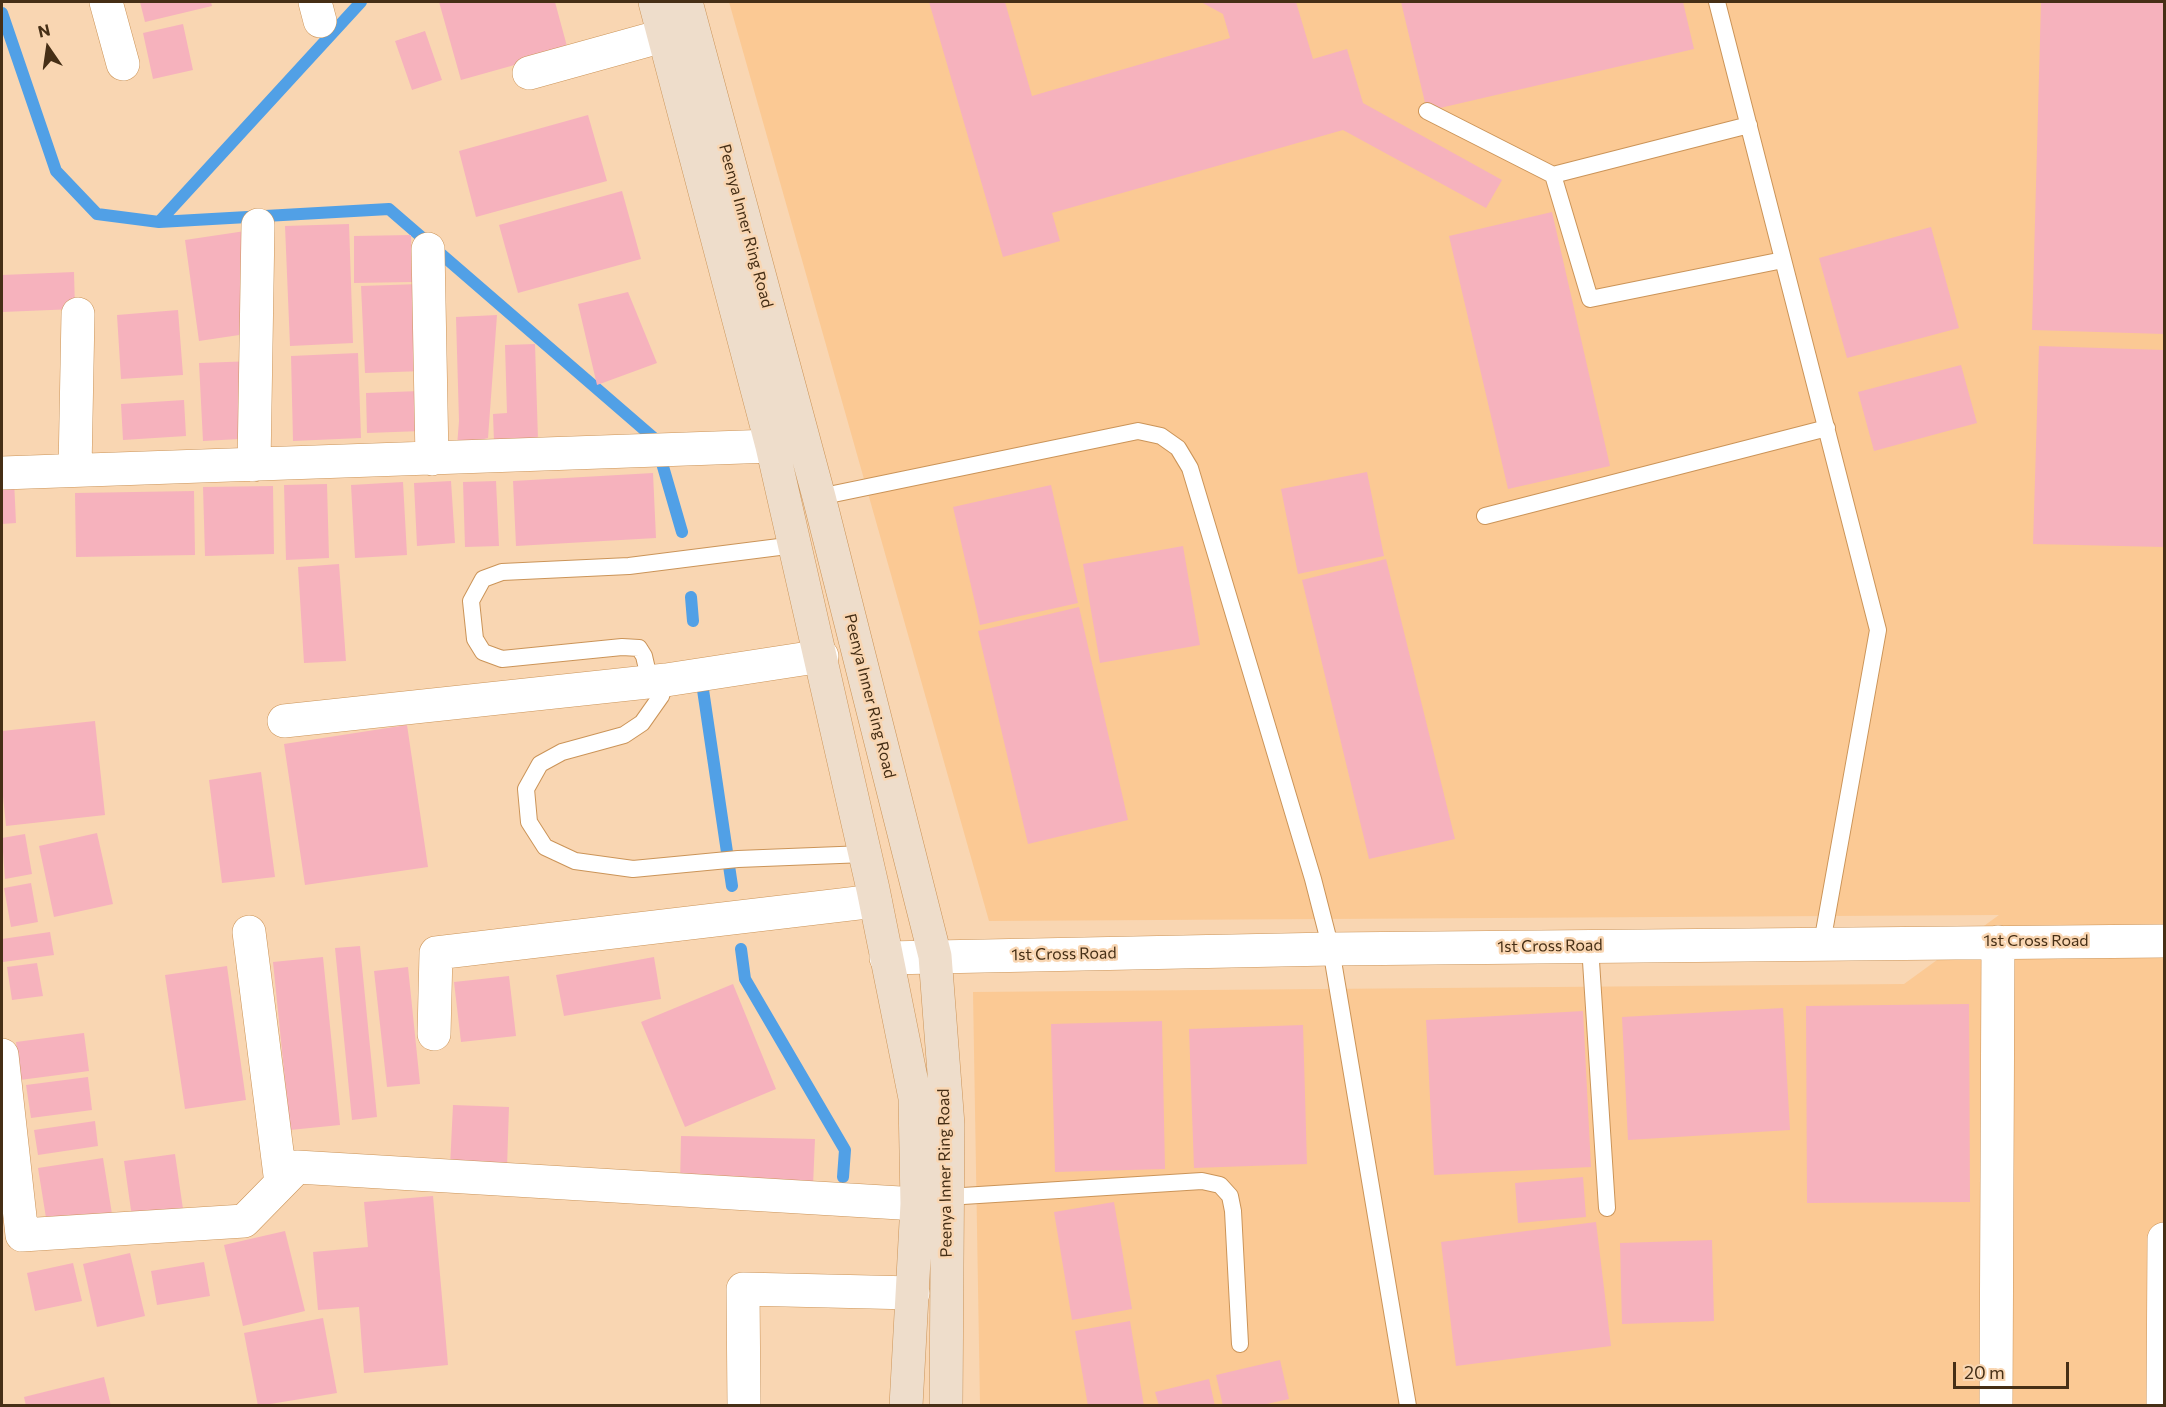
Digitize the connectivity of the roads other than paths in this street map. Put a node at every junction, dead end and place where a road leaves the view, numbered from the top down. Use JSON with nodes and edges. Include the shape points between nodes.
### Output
{"nodes":[{"id":1,"x":106,"y":2,"type":"edge"},
{"id":2,"x":655,"y":2,"type":"edge"},
{"id":3,"x":686,"y":2,"type":"edge"},
{"id":4,"x":1717,"y":2,"type":"edge"},
{"id":5,"x":666,"y":34,"type":"junction"},
{"id":6,"x":123,"y":64,"type":"dead end"},
{"id":7,"x":529,"y":73,"type":"dead end"},
{"id":8,"x":1427,"y":111,"type":"dead end"},
{"id":9,"x":1749,"y":125,"type":"junction"},
{"id":10,"x":1553,"y":175,"type":"junction"},
{"id":11,"x":258,"y":225,"type":"dead end"},
{"id":12,"x":428,"y":249,"type":"dead end"},
{"id":13,"x":1783,"y":260,"type":"junction"},
{"id":14,"x":78,"y":314,"type":"dead end"},
{"id":15,"x":1827,"y":428,"type":"junction"},
{"id":16,"x":772,"y":446,"type":"junction"},
{"id":17,"x":432,"y":459,"type":"junction"},
{"id":18,"x":254,"y":465,"type":"junction"},
{"id":19,"x":75,"y":470,"type":"junction"},
{"id":20,"x":2,"y":473,"type":"edge"},
{"id":21,"x":819,"y":497,"type":"junction"},
{"id":22,"x":1485,"y":516,"type":"dead end"},
{"id":23,"x":795,"y":545,"type":"junction"},
{"id":24,"x":822,"y":656,"type":"junction"},
{"id":25,"x":658,"y":681,"type":"junction"},
{"id":26,"x":284,"y":721,"type":"dead end"},
{"id":27,"x":865,"y":854,"type":"junction"},
{"id":28,"x":875,"y":901,"type":"junction"},
{"id":29,"x":249,"y":932,"type":"dead end"},
{"id":30,"x":2164,"y":941,"type":"edge"},
{"id":31,"x":1998,"y":942,"type":"junction"},
{"id":32,"x":1822,"y":943,"type":"junction"},
{"id":33,"x":1590,"y":946,"type":"junction"},
{"id":34,"x":1331,"y":949,"type":"junction"},
{"id":35,"x":935,"y":956,"type":"junction"},
{"id":36,"x":886,"y":958,"type":"junction"},
{"id":37,"x":434,"y":1034,"type":"dead end"},
{"id":38,"x":2,"y":1056,"type":"edge"},
{"id":39,"x":281,"y":1184,"type":"junction"},
{"id":40,"x":932,"y":1200,"type":"junction"},
{"id":41,"x":1607,"y":1208,"type":"dead end"},
{"id":42,"x":12,"y":1236,"type":"edge"},
{"id":43,"x":2164,"y":1239,"type":"edge"},
{"id":44,"x":913,"y":1293,"type":"junction"},
{"id":45,"x":1240,"y":1344,"type":"dead end"},
{"id":46,"x":744,"y":1406,"type":"edge"},
{"id":47,"x":906,"y":1406,"type":"edge"},
{"id":48,"x":946,"y":1406,"type":"edge"},
{"id":49,"x":1408,"y":1406,"type":"edge"},
{"id":50,"x":1996,"y":1406,"type":"edge"},
{"id":51,"x":2163,"y":1406,"type":"edge"}],
"edges":[{"from":1,"to":6,"type":"street"},
{"from":2,"to":5,"type":"main road","name":"Peenya Inner Ring Road"},
{"from":3,"to":21,"type":"main road","name":"Peenya Inner Ring Road"},
{"from":4,"to":9,"type":"lane"},
{"from":5,"to":7,"type":"street"},
{"from":5,"to":16,"type":"main road","name":"Peenya Inner Ring Road"},
{"from":8,"to":10,"type":"lane"},
{"from":9,"to":10,"type":"lane"},
{"from":9,"to":13,"type":"lane"},
{"from":10,"to":13,"type":"lane","via":[[1590,299]]},
{"from":11,"to":18,"type":"street"},
{"from":12,"to":17,"type":"street"},
{"from":13,"to":15,"type":"lane"},
{"from":14,"to":19,"type":"street"},
{"from":15,"to":22,"type":"lane"},
{"from":15,"to":32,"type":"lane","via":[[1878,630]]},
{"from":16,"to":17,"type":"street"},
{"from":16,"to":23,"type":"main road","name":"Peenya Inner Ring Road"},
{"from":17,"to":18,"type":"street"},
{"from":18,"to":19,"type":"street"},
{"from":19,"to":20,"type":"street"},
{"from":21,"to":34,"type":"lane","via":[[1138,431],[1161,436],[1178,448],[1190,468]]},
{"from":21,"to":35,"type":"main road","name":"Peenya Inner Ring Road"},
{"from":23,"to":24,"type":"main road","name":"Peenya Inner Ring Road"},
{"from":23,"to":25,"type":"lane","via":[[629,566],[502,572],[483,579],[471,601],[476,639],[483,652],[502,658],[639,648]]},
{"from":24,"to":25,"type":"street"},
{"from":24,"to":27,"type":"main road","name":"Peenya Inner Ring Road"},
{"from":25,"to":26,"type":"street"},
{"from":25,"to":27,"type":"lane","via":[[661,696],[642,723],[624,735],[562,752],[540,764],[526,789],[529,822],[545,847],[574,861],[633,869],[738,859]]},
{"from":27,"to":28,"type":"main road","name":"Peenya Inner Ring Road"},
{"from":28,"to":36,"type":"main road","name":"Peenya Inner Ring Road"},
{"from":28,"to":37,"type":"street","via":[[436,953]]},
{"from":29,"to":39,"type":"street"},
{"from":30,"to":31,"type":"street","name":"1st Cross Road"},
{"from":31,"to":32,"type":"street","name":"1st Cross Road"},
{"from":31,"to":50,"type":"street"},
{"from":32,"to":33,"type":"street","name":"1st Cross Road"},
{"from":33,"to":34,"type":"street","name":"1st Cross Road"},
{"from":33,"to":41,"type":"lane"},
{"from":34,"to":35,"type":"street","name":"1st Cross Road"},
{"from":34,"to":49,"type":"lane"},
{"from":35,"to":36,"type":"street","name":"1st Cross Road"},
{"from":35,"to":40,"type":"main road","name":"Peenya Inner Ring Road","via":[[948,1125]]},
{"from":36,"to":40,"type":"main road","name":"Peenya Inner Ring Road"},
{"from":38,"to":42,"type":"street"},
{"from":39,"to":40,"type":"street","via":[[297,1167]]},
{"from":39,"to":42,"type":"street","via":[[244,1221]]},
{"from":40,"to":44,"type":"main road","name":"Peenya Inner Ring Road"},
{"from":40,"to":45,"type":"lane","via":[[1202,1182],[1220,1185],[1230,1196],[1233,1211]]},
{"from":40,"to":48,"type":"main road","name":"Peenya Inner Ring Road"},
{"from":43,"to":51,"type":"street"},
{"from":44,"to":46,"type":"street","via":[[743,1289]]},
{"from":44,"to":47,"type":"main road","name":"Peenya Inner Ring Road"}]}
